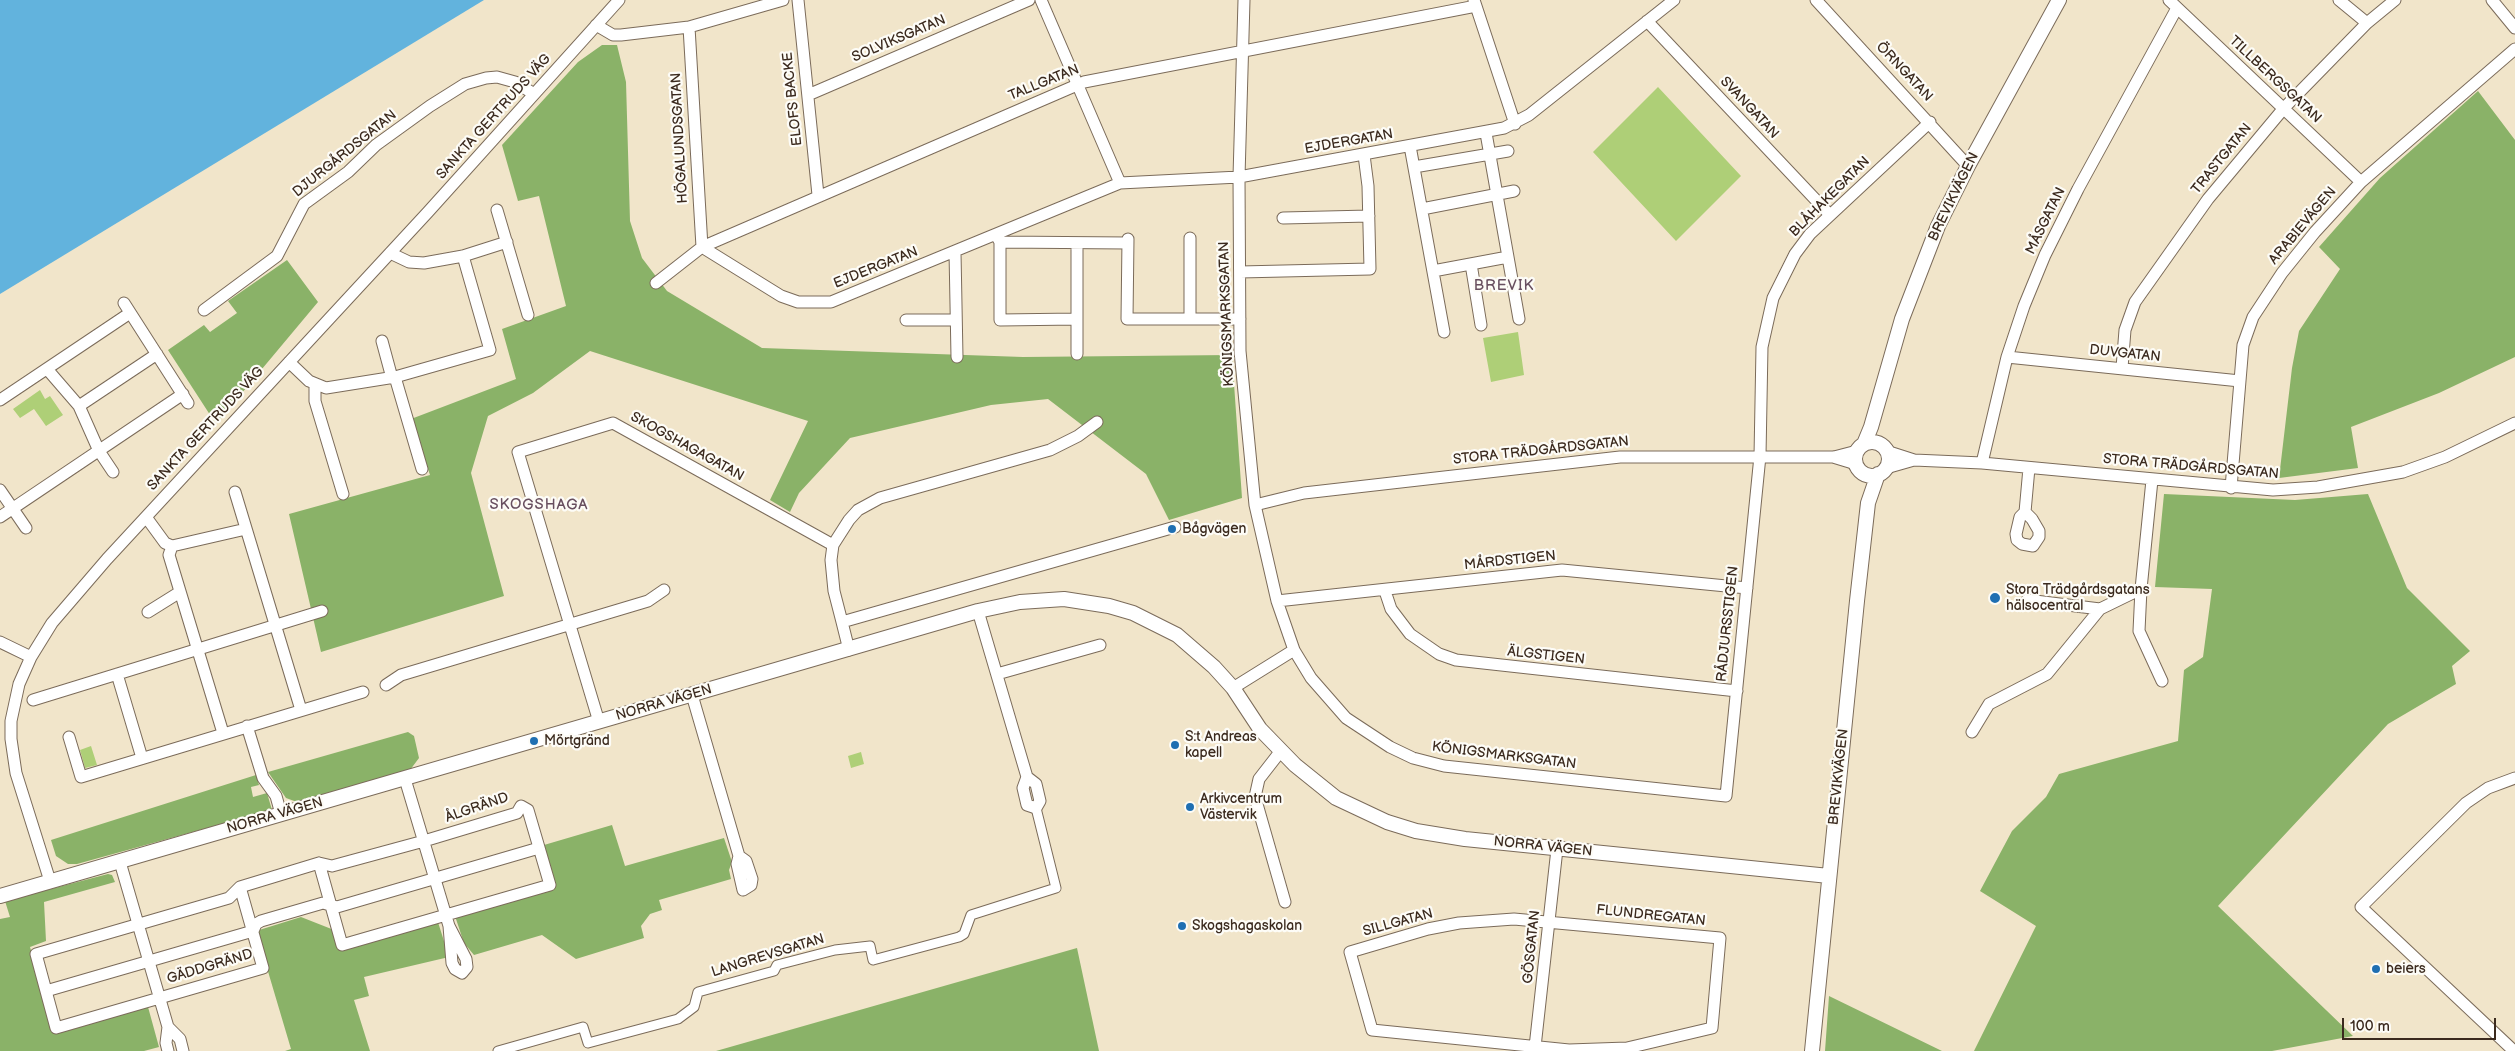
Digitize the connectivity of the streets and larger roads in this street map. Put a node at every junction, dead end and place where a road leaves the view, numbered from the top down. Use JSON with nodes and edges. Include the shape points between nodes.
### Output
{"nodes":[{"id":1,"x":619,"y":0,"type":"edge"},
{"id":2,"x":783,"y":0,"type":"edge"},
{"id":3,"x":798,"y":0,"type":"edge"},
{"id":4,"x":1030,"y":0,"type":"edge"},
{"id":5,"x":1041,"y":0,"type":"edge"},
{"id":6,"x":1244,"y":0,"type":"edge"},
{"id":7,"x":1674,"y":0,"type":"edge"},
{"id":8,"x":1816,"y":0,"type":"edge"},
{"id":9,"x":2059,"y":0,"type":"edge"},
{"id":10,"x":2339,"y":0,"type":"edge"},
{"id":11,"x":2395,"y":0,"type":"edge"},
{"id":12,"x":2492,"y":0,"type":"edge"},
{"id":13,"x":1475,"y":3,"type":"edge"},
{"id":14,"x":2173,"y":4,"type":"edge"},
{"id":15,"x":1647,"y":21,"type":"junction"},
{"id":16,"x":2367,"y":23,"type":"junction"},
{"id":17,"x":596,"y":25,"type":"junction"},
{"id":18,"x":689,"y":28,"type":"junction"},
{"id":19,"x":2515,"y":28,"type":"edge"},
{"id":20,"x":2515,"y":49,"type":"edge"},
{"id":21,"x":1242,"y":50,"type":"junction"},
{"id":22,"x":1078,"y":84,"type":"junction"},
{"id":23,"x":534,"y":94,"type":"junction"},
{"id":24,"x":808,"y":95,"type":"junction"},
{"id":25,"x":2284,"y":108,"type":"junction"},
{"id":26,"x":1930,"y":122,"type":"junction"},
{"id":27,"x":1515,"y":124,"type":"junction"},
{"id":28,"x":1486,"y":133,"type":"junction"},
{"id":29,"x":1410,"y":146,"type":"junction"},
{"id":30,"x":1508,"y":151,"type":"dead end"},
{"id":31,"x":1364,"y":154,"type":"junction"},
{"id":32,"x":1490,"y":154,"type":"junction"},
{"id":33,"x":1968,"y":166,"type":"junction"},
{"id":34,"x":1414,"y":167,"type":"junction"},
{"id":35,"x":1239,"y":177,"type":"junction"},
{"id":36,"x":2361,"y":182,"type":"junction"},
{"id":37,"x":1120,"y":183,"type":"junction"},
{"id":38,"x":1514,"y":191,"type":"dead end"},
{"id":39,"x":1497,"y":194,"type":"junction"},
{"id":40,"x":818,"y":196,"type":"junction"},
{"id":41,"x":1422,"y":209,"type":"junction"},
{"id":42,"x":497,"y":210,"type":"dead end"},
{"id":43,"x":1830,"y":215,"type":"junction"},
{"id":44,"x":1369,"y":216,"type":"junction"},
{"id":45,"x":1283,"y":218,"type":"dead end"},
{"id":46,"x":1190,"y":238,"type":"dead end"},
{"id":47,"x":998,"y":239,"type":"junction"},
{"id":48,"x":507,"y":242,"type":"junction"},
{"id":49,"x":1077,"y":243,"type":"junction"},
{"id":50,"x":702,"y":247,"type":"junction"},
{"id":51,"x":390,"y":252,"type":"junction"},
{"id":52,"x":955,"y":252,"type":"junction"},
{"id":53,"x":463,"y":256,"type":"junction"},
{"id":54,"x":1508,"y":257,"type":"junction"},
{"id":55,"x":1471,"y":264,"type":"junction"},
{"id":56,"x":1433,"y":271,"type":"junction"},
{"id":57,"x":1240,"y":272,"type":"junction"},
{"id":58,"x":656,"y":283,"type":"dead end"},
{"id":59,"x":124,"y":303,"type":"dead end"},
{"id":60,"x":204,"y":310,"type":"dead end"},
{"id":61,"x":130,"y":314,"type":"junction"},
{"id":62,"x":528,"y":316,"type":"dead end"},
{"id":63,"x":1077,"y":319,"type":"junction"},
{"id":64,"x":1190,"y":319,"type":"junction"},
{"id":65,"x":1240,"y":319,"type":"junction"},
{"id":66,"x":1519,"y":319,"type":"dead end"},
{"id":67,"x":906,"y":320,"type":"dead end"},
{"id":68,"x":956,"y":320,"type":"junction"},
{"id":69,"x":1482,"y":325,"type":"dead end"},
{"id":70,"x":1444,"y":332,"type":"dead end"},
{"id":71,"x":382,"y":341,"type":"dead end"},
{"id":72,"x":157,"y":354,"type":"junction"},
{"id":73,"x":1076,"y":354,"type":"dead end"},
{"id":74,"x":957,"y":357,"type":"dead end"},
{"id":75,"x":2007,"y":357,"type":"junction"},
{"id":76,"x":289,"y":362,"type":"junction"},
{"id":77,"x":2122,"y":368,"type":"junction"},
{"id":78,"x":47,"y":369,"type":"junction"},
{"id":79,"x":393,"y":378,"type":"junction"},
{"id":80,"x":2240,"y":381,"type":"junction"},
{"id":81,"x":315,"y":385,"type":"junction"},
{"id":82,"x":0,"y":400,"type":"edge"},
{"id":83,"x":1878,"y":405,"type":"junction"},
{"id":84,"x":78,"y":406,"type":"junction"},
{"id":85,"x":1096,"y":422,"type":"dead end"},
{"id":86,"x":2515,"y":423,"type":"edge"},
{"id":87,"x":1885,"y":449,"type":"junction"},
{"id":88,"x":99,"y":451,"type":"junction"},
{"id":89,"x":1760,"y":456,"type":"junction"},
{"id":90,"x":1859,"y":458,"type":"junction"},
{"id":91,"x":1914,"y":460,"type":"junction"},
{"id":92,"x":1982,"y":463,"type":"junction"},
{"id":93,"x":2029,"y":468,"type":"junction"},
{"id":94,"x":422,"y":469,"type":"dead end"},
{"id":95,"x":1882,"y":471,"type":"junction"},
{"id":96,"x":113,"y":472,"type":"dead end"},
{"id":97,"x":2152,"y":480,"type":"junction"},
{"id":98,"x":2231,"y":488,"type":"junction"},
{"id":99,"x":0,"y":490,"type":"edge"},
{"id":100,"x":235,"y":492,"type":"dead end"},
{"id":101,"x":342,"y":494,"type":"dead end"},
{"id":102,"x":1868,"y":503,"type":"junction"},
{"id":103,"x":1255,"y":505,"type":"junction"},
{"id":104,"x":13,"y":508,"type":"junction"},
{"id":105,"x":2025,"y":512,"type":"dead end"},
{"id":106,"x":146,"y":517,"type":"junction"},
{"id":107,"x":0,"y":518,"type":"edge"},
{"id":108,"x":26,"y":528,"type":"dead end"},
{"id":109,"x":1175,"y":528,"type":"dead end"},
{"id":110,"x":246,"y":529,"type":"junction"},
{"id":111,"x":833,"y":545,"type":"junction"},
{"id":112,"x":172,"y":546,"type":"junction"},
{"id":113,"x":1747,"y":588,"type":"junction"},
{"id":114,"x":2140,"y":589,"type":"junction"},
{"id":115,"x":664,"y":590,"type":"dead end"},
{"id":116,"x":1385,"y":591,"type":"junction"},
{"id":117,"x":180,"y":592,"type":"junction"},
{"id":118,"x":2027,"y":600,"type":"dead end"},
{"id":119,"x":1277,"y":601,"type":"junction"},
{"id":120,"x":2100,"y":609,"type":"junction"},
{"id":121,"x":322,"y":611,"type":"dead end"},
{"id":122,"x":978,"y":611,"type":"junction"},
{"id":123,"x":148,"y":612,"type":"dead end"},
{"id":124,"x":842,"y":622,"type":"junction"},
{"id":125,"x":570,"y":624,"type":"junction"},
{"id":126,"x":276,"y":625,"type":"junction"},
{"id":127,"x":0,"y":642,"type":"edge"},
{"id":128,"x":1100,"y":644,"type":"dead end"},
{"id":129,"x":197,"y":649,"type":"junction"},
{"id":130,"x":850,"y":650,"type":"junction"},
{"id":131,"x":1294,"y":650,"type":"junction"},
{"id":132,"x":32,"y":657,"type":"junction"},
{"id":133,"x":117,"y":674,"type":"junction"},
{"id":134,"x":997,"y":674,"type":"junction"},
{"id":135,"x":2162,"y":682,"type":"dead end"},
{"id":136,"x":386,"y":685,"type":"dead end"},
{"id":137,"x":1233,"y":688,"type":"junction"},
{"id":138,"x":1737,"y":691,"type":"junction"},
{"id":139,"x":362,"y":692,"type":"dead end"},
{"id":140,"x":692,"y":695,"type":"junction"},
{"id":141,"x":33,"y":700,"type":"dead end"},
{"id":142,"x":301,"y":710,"type":"junction"},
{"id":143,"x":600,"y":722,"type":"junction"},
{"id":144,"x":248,"y":726,"type":"junction"},
{"id":145,"x":1972,"y":732,"type":"dead end"},
{"id":146,"x":223,"y":734,"type":"junction"},
{"id":147,"x":69,"y":737,"type":"dead end"},
{"id":148,"x":1280,"y":752,"type":"junction"},
{"id":149,"x":142,"y":758,"type":"junction"},
{"id":150,"x":2515,"y":778,"type":"edge"},
{"id":151,"x":405,"y":779,"type":"junction"},
{"id":152,"x":1726,"y":796,"type":"joint"},
{"id":153,"x":1036,"y":808,"type":"joint"},
{"id":154,"x":281,"y":814,"type":"junction"},
{"id":155,"x":424,"y":841,"type":"junction"},
{"id":156,"x":539,"y":848,"type":"junction"},
{"id":157,"x":1557,"y":849,"type":"junction"},
{"id":158,"x":739,"y":856,"type":"dead end"},
{"id":159,"x":120,"y":862,"type":"junction"},
{"id":160,"x":319,"y":864,"type":"junction"},
{"id":161,"x":1829,"y":876,"type":"junction"},
{"id":162,"x":435,"y":878,"type":"junction"},
{"id":163,"x":50,"y":881,"type":"junction"},
{"id":164,"x":240,"y":886,"type":"junction"},
{"id":165,"x":0,"y":896,"type":"edge"},
{"id":166,"x":1285,"y":902,"type":"dead end"},
{"id":167,"x":331,"y":905,"type":"junction"},
{"id":168,"x":447,"y":921,"type":"junction"},
{"id":169,"x":1550,"y":921,"type":"junction"},
{"id":170,"x":138,"y":924,"type":"junction"},
{"id":171,"x":253,"y":931,"type":"junction"},
{"id":172,"x":149,"y":961,"type":"junction"},
{"id":173,"x":46,"y":991,"type":"junction"},
{"id":174,"x":160,"y":997,"type":"junction"},
{"id":175,"x":168,"y":1027,"type":"junction"},
{"id":176,"x":1535,"y":1047,"type":"junction"},
{"id":177,"x":168,"y":1051,"type":"edge"},
{"id":178,"x":183,"y":1051,"type":"edge"},
{"id":179,"x":498,"y":1051,"type":"edge"},
{"id":180,"x":1812,"y":1051,"type":"edge"},
{"id":181,"x":2514,"y":1051,"type":"edge"}],
"edges":[{"from":1,"to":17,"type":"street","name":"SANKTA GERTRUDS VÄG"},
{"from":2,"to":18,"type":"street"},
{"from":3,"to":24,"type":"street","name":"ELOFS BACKE"},
{"from":4,"to":24,"type":"street","name":"SOLVIKSGATAN"},
{"from":5,"to":22,"type":"street"},
{"from":6,"to":21,"type":"street","name":"KÖNIGSMARKSGATAN"},
{"from":7,"to":15,"type":"street","name":"EJDERGATAN"},
{"from":8,"to":26,"type":"street","name":"ÖRNGATAN"},
{"from":9,"to":33,"type":"street","name":"BREVIKVÄGEN"},
{"from":10,"to":16,"type":"street"},
{"from":11,"to":16,"type":"street","name":"TRASTGATAN"},
{"from":12,"to":19,"type":"street"},
{"from":13,"to":21,"type":"street","name":"TALLGATAN"},
{"from":13,"to":27,"type":"street"},
{"from":14,"to":25,"type":"street","name":"TILLBERGSGATAN"},
{"from":14,"to":75,"type":"street","name":"MÅSGATAN","via":[[2045,255]]},
{"from":15,"to":27,"type":"street","name":"EJDERGATAN"},
{"from":15,"to":43,"type":"street","name":"SVANGATAN"},
{"from":16,"to":25,"type":"street","name":"TRASTGATAN"},
{"from":17,"to":18,"type":"street","via":[[621,36]]},
{"from":17,"to":23,"type":"street","name":"SANKTA GERTRUDS VÄG"},
{"from":18,"to":50,"type":"street","name":"HÖGALUNDSGATAN"},
{"from":20,"to":36,"type":"street","name":"ARABIEVÄGEN"},
{"from":21,"to":22,"type":"street","name":"TALLGATAN"},
{"from":21,"to":35,"type":"street","name":"KÖNIGSMARKSGATAN"},
{"from":22,"to":37,"type":"street"},
{"from":22,"to":40,"type":"street","name":"TALLGATAN"},
{"from":23,"to":51,"type":"street","name":"SANKTA GERTRUDS VÄG"},
{"from":23,"to":60,"type":"street","name":"DJURGÅRDSGATAN","via":[[515,82],[486,78],[465,84],[430,106],[304,204],[277,256]]},
{"from":24,"to":40,"type":"street","name":"ELOFS BACKE"},
{"from":25,"to":36,"type":"street","name":"TILLBERGSGATAN"},
{"from":25,"to":77,"type":"street","name":"TRASTGATAN","via":[[2208,199],[2144,286],[2129,315]]},
{"from":26,"to":33,"type":"street","name":"ÖRNGATAN"},
{"from":26,"to":43,"type":"street","name":"BLÅHAKEGATAN"},
{"from":27,"to":28,"type":"street","name":"EJDERGATAN"},
{"from":28,"to":29,"type":"street","name":"EJDERGATAN"},
{"from":28,"to":32,"type":"street"},
{"from":29,"to":31,"type":"street","name":"EJDERGATAN"},
{"from":29,"to":34,"type":"street"},
{"from":30,"to":32,"type":"street"},
{"from":31,"to":35,"type":"street","name":"EJDERGATAN"},
{"from":31,"to":44,"type":"street"},
{"from":32,"to":34,"type":"street"},
{"from":32,"to":39,"type":"street"},
{"from":33,"to":83,"type":"street","name":"BREVIKVÄGEN","via":[[1920,271],[1902,319]]},
{"from":34,"to":41,"type":"street"},
{"from":35,"to":37,"type":"street","name":"EJDERGATAN"},
{"from":35,"to":57,"type":"street","name":"KÖNIGSMARKSGATAN"},
{"from":36,"to":80,"type":"street","name":"ARABIEVÄGEN","via":[[2309,239],[2253,316],[2243,346]]},
{"from":37,"to":47,"type":"street","name":"EJDERGATAN"},
{"from":38,"to":39,"type":"street"},
{"from":39,"to":41,"type":"street"},
{"from":39,"to":54,"type":"street"},
{"from":40,"to":50,"type":"street","name":"TALLGATAN"},
{"from":41,"to":56,"type":"street"},
{"from":42,"to":48,"type":"street"},
{"from":43,"to":89,"type":"street","name":"BLÅHAKEGATAN","via":[[1810,234],[1796,254],[1782,277],[1769,314],[1762,347]]},
{"from":44,"to":45,"type":"street"},
{"from":44,"to":57,"type":"street","via":[[1370,269]]},
{"from":46,"to":64,"type":"street"},
{"from":47,"to":49,"type":"street","name":"EJDERGATAN"},
{"from":47,"to":52,"type":"street","name":"EJDERGATAN"},
{"from":47,"to":63,"type":"street","via":[[1000,320]]},
{"from":48,"to":53,"type":"street"},
{"from":48,"to":62,"type":"street"},
{"from":49,"to":63,"type":"street"},
{"from":49,"to":64,"type":"street","name":"EJDERGATAN","via":[[1128,241],[1127,319]]},
{"from":50,"to":52,"type":"street","name":"EJDERGATAN","via":[[781,296],[814,304],[849,297]]},
{"from":50,"to":58,"type":"street","name":"TALLGATAN"},
{"from":51,"to":53,"type":"street","via":[[400,259],[416,263]]},
{"from":51,"to":76,"type":"street","name":"SANKTA GERTRUDS VÄG"},
{"from":52,"to":68,"type":"street"},
{"from":53,"to":79,"type":"street","via":[[490,350]]},
{"from":54,"to":55,"type":"street"},
{"from":54,"to":66,"type":"street"},
{"from":55,"to":56,"type":"street"},
{"from":55,"to":69,"type":"street"},
{"from":56,"to":70,"type":"street"},
{"from":57,"to":65,"type":"street","name":"KÖNIGSMARKSGATAN"},
{"from":59,"to":61,"type":"street"},
{"from":61,"to":72,"type":"street"},
{"from":61,"to":78,"type":"street"},
{"from":63,"to":73,"type":"street"},
{"from":64,"to":65,"type":"street","name":"EJDERGATAN"},
{"from":65,"to":103,"type":"street","name":"KÖNIGSMARKSGATAN","via":[[1240,351]]},
{"from":67,"to":68,"type":"street"},
{"from":68,"to":74,"type":"street"},
{"from":71,"to":79,"type":"street"},
{"from":72,"to":84,"type":"street"},
{"from":72,"to":88,"type":"street","via":[[186,399]]},
{"from":75,"to":77,"type":"street","name":"DUVGATAN"},
{"from":75,"to":92,"type":"street","name":"MÅSGATAN"},
{"from":76,"to":81,"type":"street"},
{"from":76,"to":106,"type":"street","name":"SANKTA GERTRUDS VÄG"},
{"from":77,"to":80,"type":"street","name":"DUVGATAN"},
{"from":78,"to":82,"type":"street"},
{"from":78,"to":84,"type":"street"},
{"from":79,"to":81,"type":"street","via":[[326,388]]},
{"from":79,"to":94,"type":"street"},
{"from":80,"to":98,"type":"street","name":"ARABIEVÄGEN"},
{"from":81,"to":101,"type":"street","via":[[315,401]]},
{"from":83,"to":87,"type":"street","name":"BREVIKVÄGEN"},
{"from":83,"to":90,"type":"street","name":"BREVIKVÄGEN"},
{"from":84,"to":88,"type":"street"},
{"from":85,"to":111,"type":"street","via":[[1078,436],[1050,450],[874,500],[858,510]]},
{"from":86,"to":98,"type":"street","name":"STORA TRÄDGÅRDSGATAN","via":[[2445,457],[2404,472],[2318,487]]},
{"from":87,"to":90,"type":"street","via":[[1875,442]]},
{"from":87,"to":91,"type":"street","name":"STORA TRÄDGÅRDSGATAN"},
{"from":87,"to":95,"type":"street","via":[[1888,456]]},
{"from":88,"to":96,"type":"street"},
{"from":88,"to":104,"type":"street"},
{"from":89,"to":90,"type":"street","name":"STORA TRÄDGÅRDSGATAN"},
{"from":89,"to":103,"type":"street","name":"STORA TRÄDGÅRDSGATAN","via":[[1620,457],[1304,493]]},
{"from":89,"to":113,"type":"street","name":"RÅDJURSSTIGEN"},
{"from":90,"to":95,"type":"street","via":[[1869,475]]},
{"from":90,"to":102,"type":"street","name":"BREVIKVÄGEN"},
{"from":91,"to":92,"type":"street","name":"STORA TRÄDGÅRDSGATAN"},
{"from":91,"to":95,"type":"street","name":"STORA TRÄDGÅRDSGATAN"},
{"from":92,"to":93,"type":"street","name":"STORA TRÄDGÅRDSGATAN"},
{"from":93,"to":97,"type":"street","name":"STORA TRÄDGÅRDSGATAN"},
{"from":93,"to":105,"type":"street"},
{"from":95,"to":102,"type":"street","name":"BREVIKVÄGEN"},
{"from":97,"to":98,"type":"street","name":"STORA TRÄDGÅRDSGATAN"},
{"from":97,"to":114,"type":"street"},
{"from":99,"to":104,"type":"street"},
{"from":100,"to":110,"type":"street"},
{"from":102,"to":161,"type":"street","name":"BREVIKVÄGEN"},
{"from":103,"to":119,"type":"street","name":"KÖNIGSMARKSGATAN"},
{"from":104,"to":107,"type":"street"},
{"from":104,"to":108,"type":"street"},
{"from":106,"to":112,"type":"street","via":[[165,543]]},
{"from":106,"to":132,"type":"street","name":"SANKTA GERTRUDS VÄG","via":[[71,599]]},
{"from":109,"to":124,"type":"street"},
{"from":110,"to":112,"type":"street"},
{"from":110,"to":126,"type":"street"},
{"from":111,"to":124,"type":"street","via":[[831,573]]},
{"from":111,"to":125,"type":"street","name":"SKOGSHAGAGATAN","via":[[613,423],[518,452]]},
{"from":112,"to":117,"type":"street","via":[[169,555]]},
{"from":113,"to":116,"type":"street","name":"MÅRDSTIGEN","via":[[1562,570]]},
{"from":113,"to":138,"type":"street","name":"RÅDJURSSTIGEN"},
{"from":114,"to":120,"type":"street"},
{"from":114,"to":135,"type":"street","via":[[2139,630]]},
{"from":115,"to":125,"type":"street","via":[[648,601]]},
{"from":116,"to":119,"type":"street","name":"MÅRDSTIGEN"},
{"from":116,"to":138,"type":"street","name":"ÄLGSTIGEN","via":[[1391,609],[1410,634],[1439,654],[1456,660]]},
{"from":117,"to":123,"type":"street"},
{"from":117,"to":129,"type":"street"},
{"from":118,"to":120,"type":"street"},
{"from":119,"to":131,"type":"street","name":"KÖNIGSMARKSGATAN"},
{"from":120,"to":145,"type":"street","via":[[2046,674],[1989,704]]},
{"from":121,"to":126,"type":"street"},
{"from":122,"to":130,"type":"street","name":"NORRA VÄGEN"},
{"from":122,"to":134,"type":"street"},
{"from":122,"to":137,"type":"street","name":"NORRA VÄGEN","via":[[1020,602],[1064,598],[1133,613],[1177,635]]},
{"from":124,"to":130,"type":"street"},
{"from":125,"to":136,"type":"street","via":[[401,675]]},
{"from":125,"to":143,"type":"street","name":"SKOGSHAGAGATAN"},
{"from":126,"to":129,"type":"street"},
{"from":126,"to":142,"type":"street"},
{"from":127,"to":132,"type":"street"},
{"from":128,"to":134,"type":"street"},
{"from":129,"to":133,"type":"street"},
{"from":129,"to":146,"type":"street"},
{"from":130,"to":140,"type":"street","name":"NORRA VÄGEN"},
{"from":131,"to":137,"type":"street"},
{"from":131,"to":152,"type":"street","name":"KÖNIGSMARKSGATAN","via":[[1311,678],[1346,718],[1367,734],[1413,758],[1444,766]]},
{"from":132,"to":163,"type":"street","name":"SANKTA GERTRUDS VÄG","via":[[14,703],[11,739],[16,773]]},
{"from":133,"to":141,"type":"street"},
{"from":133,"to":149,"type":"street"},
{"from":134,"to":153,"type":"street","via":[[1027,777],[1023,788],[1027,805]]},
{"from":137,"to":148,"type":"street","name":"NORRA VÄGEN","via":[[1260,729]]},
{"from":138,"to":152,"type":"street","name":"RÅDJURSSTIGEN"},
{"from":139,"to":142,"type":"street"},
{"from":140,"to":143,"type":"street","name":"NORRA VÄGEN"},
{"from":140,"to":158,"type":"street"},
{"from":142,"to":144,"type":"street"},
{"from":143,"to":151,"type":"street","name":"NORRA VÄGEN"},
{"from":144,"to":146,"type":"street"},
{"from":144,"to":154,"type":"street","via":[[263,778],[276,796]]},
{"from":146,"to":149,"type":"street"},
{"from":147,"to":149,"type":"street","via":[[80,777]]},
{"from":148,"to":157,"type":"street","name":"NORRA VÄGEN","via":[[1336,798],[1387,822],[1440,836]]},
{"from":148,"to":166,"type":"street","via":[[1259,780],[1255,797]]},
{"from":150,"to":181,"type":"street","via":[[2488,788],[2466,803],[2362,907]]},
{"from":151,"to":154,"type":"street","name":"NORRA VÄGEN"},
{"from":151,"to":155,"type":"street"},
{"from":153,"to":179,"type":"street","name":"LANGREVSGATAN","via":[[1056,888],[970,915],[964,934],[958,937],[874,960],[870,946],[835,950],[777,965],[774,971],[698,992],[694,1007],[678,1018],[588,1043],[583,1027]]},
{"from":154,"to":159,"type":"street","name":"NORRA VÄGEN"},
{"from":155,"to":156,"type":"street","name":"ÅLGRÄND","via":[[518,813],[521,806],[528,810]]},
{"from":155,"to":160,"type":"street","name":"ÅLGRÄND","via":[[332,866]]},
{"from":155,"to":162,"type":"street"},
{"from":156,"to":162,"type":"street"},
{"from":156,"to":168,"type":"street","name":"ÅLGRÄND","via":[[550,885]]},
{"from":157,"to":161,"type":"street","name":"NORRA VÄGEN"},
{"from":157,"to":169,"type":"street","name":"GÖSGATAN"},
{"from":159,"to":163,"type":"street","name":"NORRA VÄGEN"},
{"from":159,"to":170,"type":"street","name":"GÄDDGRÄND"},
{"from":160,"to":164,"type":"street","name":"GÄDDGRÄND"},
{"from":160,"to":167,"type":"street","name":"ÅLGRÄND"},
{"from":161,"to":180,"type":"street","name":"BREVIKVÄGEN"},
{"from":162,"to":167,"type":"street","via":[[337,907]]},
{"from":162,"to":168,"type":"street"},
{"from":163,"to":165,"type":"street","name":"NORRA VÄGEN"},
{"from":164,"to":170,"type":"street","name":"GÄDDGRÄND","via":[[229,898]]},
{"from":164,"to":171,"type":"street","name":"GÄDDGRÄND"},
{"from":167,"to":168,"type":"street","name":"ÅLGRÄND","via":[[342,945]]},
{"from":167,"to":171,"type":"street","name":"GÄDDGRÄND","via":[[323,903],[261,920]]},
{"from":169,"to":176,"type":"street","name":"GÖSGATAN"},
{"from":169,"to":176,"type":"street","name":"FLUNDREGATAN","via":[[1720,938],[1712,1028],[1627,1048],[1569,1050]]},
{"from":169,"to":176,"type":"street","name":"SILLGATAN","via":[[1514,919],[1459,923],[1350,952],[1372,1030]]},
{"from":170,"to":172,"type":"street","name":"GÄDDGRÄND"},
{"from":170,"to":173,"type":"street","name":"GÄDDGRÄND","via":[[36,954]]},
{"from":171,"to":172,"type":"street","name":"GÄDDGRÄND"},
{"from":171,"to":174,"type":"street","name":"GÄDDGRÄND","via":[[263,968]]},
{"from":172,"to":173,"type":"street","name":"GÄDDGRÄND"},
{"from":172,"to":174,"type":"street","name":"GÄDDGRÄND"},
{"from":173,"to":174,"type":"street","name":"GÄDDGRÄND","via":[[56,1028]]},
{"from":174,"to":175,"type":"street","name":"GÄDDGRÄND"},
{"from":175,"to":177,"type":"street","name":"GÄDDGRÄND"},
{"from":175,"to":178,"type":"street","name":"GÄDDGRÄND","via":[[180,1039]]}]}
